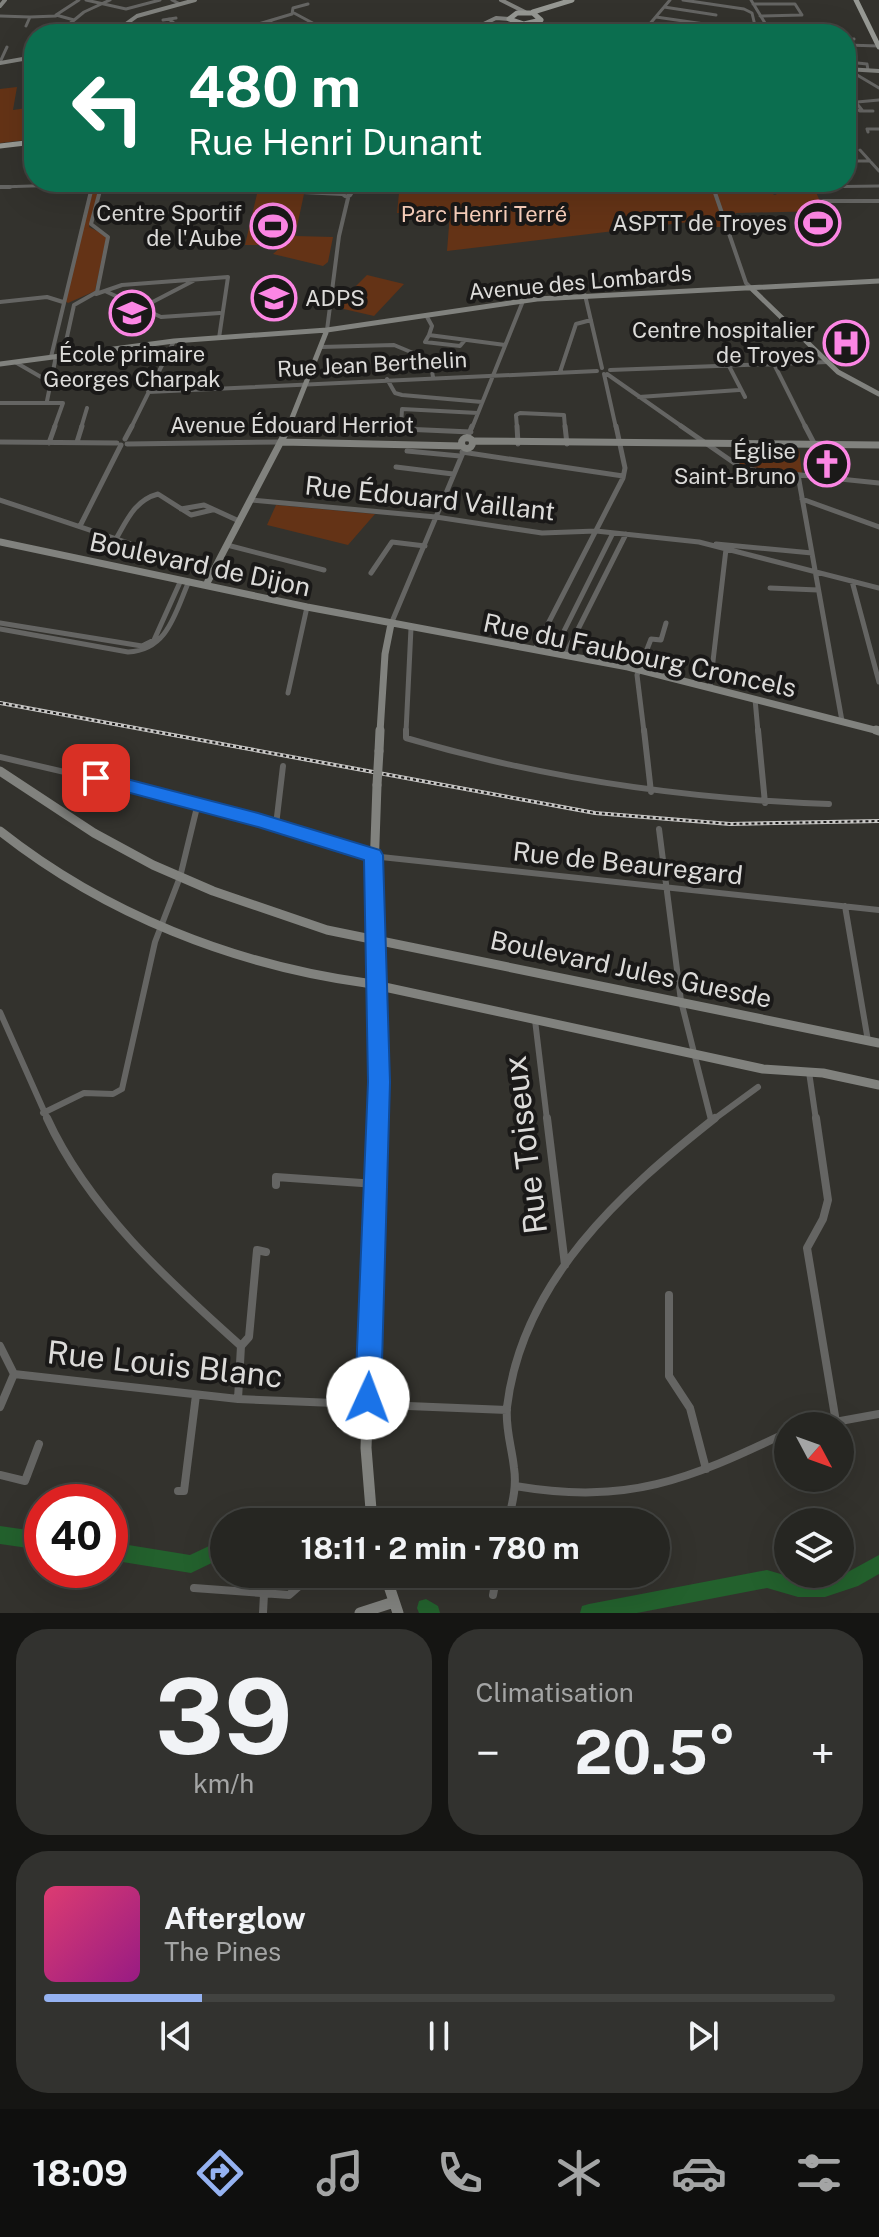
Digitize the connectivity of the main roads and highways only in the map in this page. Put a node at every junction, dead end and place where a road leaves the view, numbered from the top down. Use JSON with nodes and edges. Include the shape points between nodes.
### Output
{"nodes":[{"id":1,"x":856,"y":0,"type":"edge"},
{"id":2,"x":569,"y":1,"type":"edge"},
{"id":3,"x":527,"y":12,"type":"junction"},
{"id":4,"x":511,"y":17,"type":"junction"},
{"id":5,"x":540,"y":19,"type":"junction"},
{"id":6,"x":498,"y":24,"type":"edge"},
{"id":7,"x":522,"y":24,"type":"joint"},
{"id":8,"x":878,"y":44,"type":"edge"},
{"id":9,"x":24,"y":143,"type":"edge"},
{"id":10,"x":0,"y":146,"type":"edge"}],
"edges":[{"from":1,"to":8,"type":"main road"},
{"from":2,"to":3,"type":"main road"},
{"from":2,"to":5,"type":"main road"},
{"from":3,"to":4,"type":"main road"},
{"from":3,"to":5,"type":"main road"},
{"from":4,"to":6,"type":"main road"},
{"from":4,"to":7,"type":"main road"},
{"from":5,"to":7,"type":"main road"},
{"from":9,"to":10,"type":"main road"}]}
